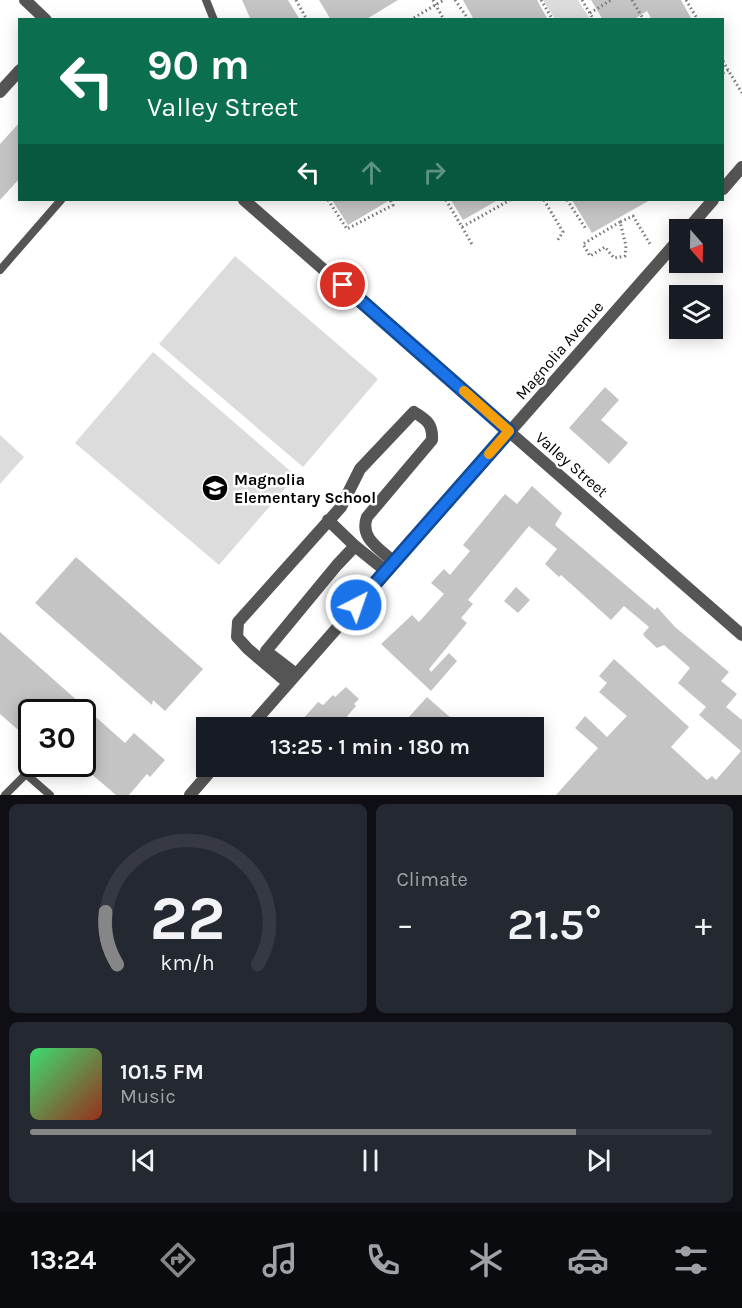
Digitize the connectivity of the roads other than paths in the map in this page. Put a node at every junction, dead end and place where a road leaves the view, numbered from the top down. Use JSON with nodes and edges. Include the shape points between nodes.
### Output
{"nodes":[{"id":1,"x":25,"y":0,"type":"edge"},
{"id":2,"x":206,"y":0,"type":"edge"},
{"id":3,"x":44,"y":18,"type":"edge"},
{"id":4,"x":213,"y":18,"type":"edge"},
{"id":5,"x":18,"y":72,"type":"edge"},
{"id":6,"x":0,"y":92,"type":"edge"},
{"id":7,"x":742,"y":167,"type":"edge"},
{"id":8,"x":724,"y":188,"type":"edge"},
{"id":9,"x":60,"y":201,"type":"edge"},
{"id":10,"x":712,"y":201,"type":"edge"},
{"id":11,"x":252,"y":202,"type":"edge"},
{"id":12,"x":697,"y":219,"type":"edge"},
{"id":13,"x":669,"y":250,"type":"edge"},
{"id":14,"x":0,"y":270,"type":"edge"},
{"id":15,"x":509,"y":431,"type":"junction"},
{"id":16,"x":328,"y":520,"type":"junction"},
{"id":17,"x":355,"y":546,"type":"junction"},
{"id":18,"x":390,"y":566,"type":"junction"},
{"id":19,"x":742,"y":636,"type":"edge"},
{"id":20,"x":292,"y":679,"type":"junction"},
{"id":21,"x":261,"y":717,"type":"edge"},
{"id":22,"x":206,"y":777,"type":"edge"},
{"id":23,"x":5,"y":795,"type":"edge"},
{"id":24,"x":50,"y":795,"type":"edge"},
{"id":25,"x":190,"y":795,"type":"edge"}],
"edges":[{"from":1,"to":3,"type":"street"},
{"from":2,"to":4,"type":"lane"},
{"from":5,"to":6,"type":"street"},
{"from":7,"to":8,"type":"street"},
{"from":9,"to":14,"type":"lane"},
{"from":10,"to":12,"type":"street"},
{"from":11,"to":15,"type":"street","name":"Valley Street"},
{"from":13,"to":15,"type":"street","name":"Magnolia Avenue"},
{"from":15,"to":18,"type":"street","name":"Magnolia Avenue"},
{"from":15,"to":19,"type":"street","name":"Valley Street"},
{"from":16,"to":17,"type":"street"},
{"from":16,"to":18,"type":"street","via":[[341,507],[360,469],[414,412],[428,421],[432,440],[363,526],[368,539]]},
{"from":16,"to":20,"type":"street","via":[[238,622],[237,637],[248,649]]},
{"from":17,"to":18,"type":"street"},
{"from":17,"to":20,"type":"street","via":[[266,651]]},
{"from":18,"to":20,"type":"street","name":"Magnolia Avenue"},
{"from":20,"to":21,"type":"street","name":"Magnolia Avenue"},
{"from":22,"to":25,"type":"street"},
{"from":23,"to":24,"type":"lane","via":[[26,774]]}]}
